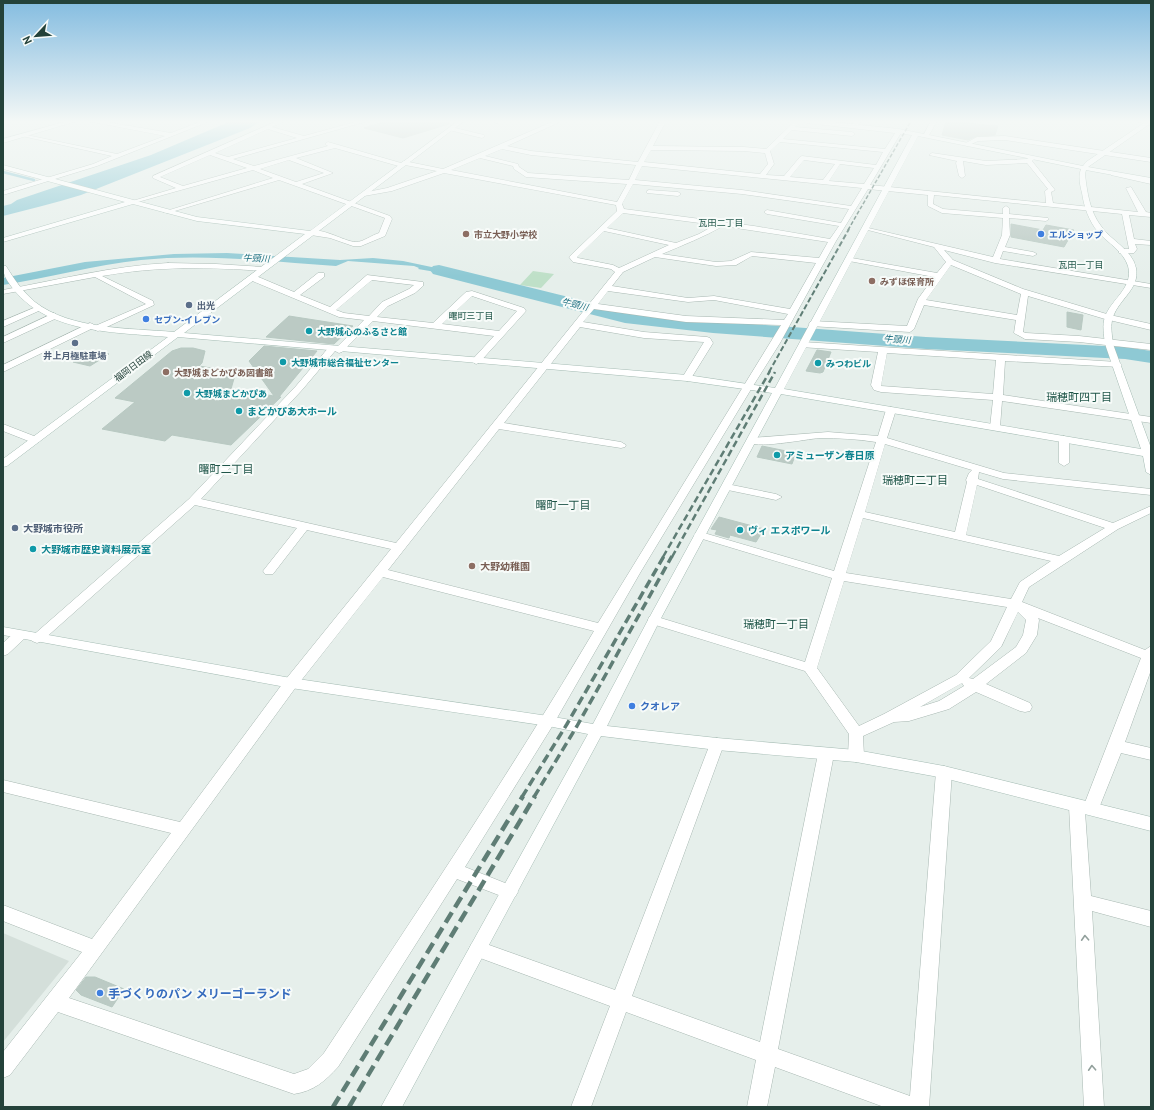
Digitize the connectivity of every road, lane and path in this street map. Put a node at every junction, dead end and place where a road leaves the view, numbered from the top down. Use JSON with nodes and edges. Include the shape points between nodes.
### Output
{"nodes":[{"id":1,"x":24,"y":173,"type":"edge"},
{"id":2,"x":70,"y":173,"type":"edge"},
{"id":3,"x":165,"y":173,"type":"edge"},
{"id":4,"x":237,"y":173,"type":"edge"},
{"id":5,"x":266,"y":173,"type":"edge"},
{"id":6,"x":329,"y":173,"type":"edge"},
{"id":7,"x":392,"y":173,"type":"edge"},
{"id":8,"x":441,"y":173,"type":"edge"},
{"id":9,"x":448,"y":173,"type":"edge"},
{"id":10,"x":523,"y":173,"type":"edge"},
{"id":11,"x":636,"y":173,"type":"edge"},
{"id":12,"x":732,"y":173,"type":"edge"},
{"id":13,"x":764,"y":173,"type":"edge"},
{"id":14,"x":793,"y":173,"type":"edge"},
{"id":15,"x":831,"y":173,"type":"edge"},
{"id":16,"x":874,"y":173,"type":"edge"},
{"id":17,"x":895,"y":173,"type":"edge"},
{"id":18,"x":961,"y":173,"type":"edge"},
{"id":19,"x":1039,"y":173,"type":"edge"},
{"id":20,"x":1084,"y":173,"type":"edge"},
{"id":21,"x":1108,"y":173,"type":"edge"},
{"id":22,"x":526,"y":175,"type":"junction"},
{"id":23,"x":762,"y":176,"type":"junction"},
{"id":24,"x":962,"y":176,"type":"dead end"},
{"id":25,"x":278,"y":178,"type":"junction"},
{"id":26,"x":49,"y":180,"type":"junction"},
{"id":27,"x":1151,"y":180,"type":"edge"},
{"id":28,"x":631,"y":182,"type":"junction"},
{"id":29,"x":825,"y":182,"type":"junction"},
{"id":30,"x":295,"y":184,"type":"junction"},
{"id":31,"x":786,"y":185,"type":"junction"},
{"id":32,"x":866,"y":186,"type":"junction"},
{"id":33,"x":182,"y":188,"type":"junction"},
{"id":34,"x":887,"y":188,"type":"junction"},
{"id":35,"x":1129,"y":188,"type":"dead end"},
{"id":36,"x":534,"y":189,"type":"junction"},
{"id":37,"x":635,"y":190,"type":"junction"},
{"id":38,"x":3,"y":193,"type":"edge"},
{"id":39,"x":931,"y":193,"type":"junction"},
{"id":40,"x":364,"y":194,"type":"junction"},
{"id":41,"x":678,"y":194,"type":"dead end"},
{"id":42,"x":1006,"y":200,"type":"junction"},
{"id":43,"x":132,"y":202,"type":"junction"},
{"id":44,"x":350,"y":204,"type":"junction"},
{"id":45,"x":1050,"y":204,"type":"junction"},
{"id":46,"x":620,"y":208,"type":"junction"},
{"id":47,"x":853,"y":208,"type":"junction"},
{"id":48,"x":1088,"y":208,"type":"junction"},
{"id":49,"x":166,"y":212,"type":"junction"},
{"id":50,"x":1125,"y":212,"type":"junction"},
{"id":51,"x":1143,"y":214,"type":"junction"},
{"id":52,"x":1151,"y":215,"type":"edge"},
{"id":53,"x":1006,"y":216,"type":"junction"},
{"id":54,"x":1046,"y":219,"type":"dead end"},
{"id":55,"x":760,"y":220,"type":"junction"},
{"id":56,"x":722,"y":224,"type":"junction"},
{"id":57,"x":843,"y":226,"type":"junction"},
{"id":58,"x":866,"y":228,"type":"junction"},
{"id":59,"x":604,"y":229,"type":"junction"},
{"id":60,"x":311,"y":233,"type":"junction"},
{"id":61,"x":3,"y":240,"type":"edge"},
{"id":62,"x":832,"y":241,"type":"junction"},
{"id":63,"x":1131,"y":241,"type":"junction"},
{"id":64,"x":1151,"y":243,"type":"edge"},
{"id":65,"x":677,"y":245,"type":"junction"},
{"id":66,"x":938,"y":247,"type":"junction"},
{"id":67,"x":1001,"y":248,"type":"junction"},
{"id":68,"x":1122,"y":251,"type":"junction"},
{"id":69,"x":1033,"y":254,"type":"dead end"},
{"id":70,"x":653,"y":255,"type":"junction"},
{"id":71,"x":849,"y":259,"type":"junction"},
{"id":72,"x":822,"y":261,"type":"junction"},
{"id":73,"x":995,"y":261,"type":"junction"},
{"id":74,"x":950,"y":262,"type":"junction"},
{"id":75,"x":264,"y":269,"type":"junction"},
{"id":76,"x":618,"y":271,"type":"junction"},
{"id":77,"x":5,"y":272,"type":"edge"},
{"id":78,"x":96,"y":274,"type":"junction"},
{"id":79,"x":321,"y":275,"type":"dead end"},
{"id":80,"x":939,"y":276,"type":"junction"},
{"id":81,"x":253,"y":278,"type":"junction"},
{"id":82,"x":1131,"y":283,"type":"junction"},
{"id":83,"x":1151,"y":286,"type":"edge"},
{"id":84,"x":16,"y":288,"type":"junction"},
{"id":85,"x":606,"y":288,"type":"junction"},
{"id":86,"x":3,"y":292,"type":"edge"},
{"id":87,"x":1025,"y":292,"type":"junction"},
{"id":88,"x":295,"y":295,"type":"junction"},
{"id":89,"x":921,"y":302,"type":"junction"},
{"id":90,"x":592,"y":306,"type":"junction"},
{"id":91,"x":40,"y":309,"type":"junction"},
{"id":92,"x":330,"y":310,"type":"junction"},
{"id":93,"x":792,"y":312,"type":"junction"},
{"id":94,"x":54,"y":316,"type":"junction"},
{"id":95,"x":1108,"y":317,"type":"junction"},
{"id":96,"x":371,"y":318,"type":"junction"},
{"id":97,"x":1021,"y":318,"type":"junction"},
{"id":98,"x":578,"y":323,"type":"junction"},
{"id":99,"x":787,"y":323,"type":"junction"},
{"id":100,"x":3,"y":324,"type":"edge"},
{"id":101,"x":813,"y":324,"type":"junction"},
{"id":102,"x":434,"y":326,"type":"junction"},
{"id":103,"x":94,"y":327,"type":"junction"},
{"id":104,"x":1151,"y":327,"type":"edge"},
{"id":105,"x":501,"y":334,"type":"junction"},
{"id":106,"x":174,"y":336,"type":"junction"},
{"id":107,"x":3,"y":340,"type":"edge"},
{"id":108,"x":1109,"y":343,"type":"junction"},
{"id":109,"x":803,"y":345,"type":"junction"},
{"id":110,"x":1151,"y":347,"type":"edge"},
{"id":111,"x":336,"y":349,"type":"junction"},
{"id":112,"x":883,"y":349,"type":"junction"},
{"id":113,"x":1001,"y":357,"type":"junction"},
{"id":114,"x":476,"y":361,"type":"junction"},
{"id":115,"x":1117,"y":365,"type":"junction"},
{"id":116,"x":544,"y":366,"type":"junction"},
{"id":117,"x":3,"y":369,"type":"edge"},
{"id":118,"x":687,"y":378,"type":"junction"},
{"id":119,"x":748,"y":386,"type":"junction"},
{"id":120,"x":779,"y":391,"type":"junction"},
{"id":121,"x":998,"y":397,"type":"junction"},
{"id":122,"x":891,"y":410,"type":"junction"},
{"id":123,"x":1136,"y":418,"type":"junction"},
{"id":124,"x":1151,"y":420,"type":"edge"},
{"id":125,"x":496,"y":425,"type":"junction"},
{"id":126,"x":3,"y":427,"type":"edge"},
{"id":127,"x":995,"y":427,"type":"junction"},
{"id":128,"x":1064,"y":439,"type":"junction"},
{"id":129,"x":34,"y":440,"type":"junction"},
{"id":130,"x":882,"y":440,"type":"junction"},
{"id":131,"x":751,"y":441,"type":"junction"},
{"id":132,"x":622,"y":445,"type":"dead end"},
{"id":133,"x":1150,"y":454,"type":"edge"},
{"id":134,"x":1064,"y":463,"type":"dead end"},
{"id":135,"x":3,"y":464,"type":"edge"},
{"id":136,"x":976,"y":468,"type":"junction"},
{"id":137,"x":1151,"y":472,"type":"edge"},
{"id":138,"x":971,"y":480,"type":"junction"},
{"id":139,"x":727,"y":487,"type":"junction"},
{"id":140,"x":1151,"y":492,"type":"edge"},
{"id":141,"x":776,"y":497,"type":"dead end"},
{"id":142,"x":193,"y":501,"type":"junction"},
{"id":143,"x":1151,"y":509,"type":"edge"},
{"id":144,"x":858,"y":514,"type":"junction"},
{"id":145,"x":304,"y":526,"type":"junction"},
{"id":146,"x":1114,"y":527,"type":"junction"},
{"id":147,"x":700,"y":535,"type":"junction"},
{"id":148,"x":960,"y":536,"type":"junction"},
{"id":149,"x":399,"y":547,"type":"junction"},
{"id":150,"x":1061,"y":560,"type":"junction"},
{"id":151,"x":269,"y":571,"type":"dead end"},
{"id":152,"x":379,"y":572,"type":"junction"},
{"id":153,"x":839,"y":576,"type":"junction"},
{"id":154,"x":1015,"y":604,"type":"junction"},
{"id":155,"x":654,"y":620,"type":"junction"},
{"id":156,"x":601,"y":628,"type":"junction"},
{"id":157,"x":3,"y":631,"type":"edge"},
{"id":158,"x":20,"y":635,"type":"junction"},
{"id":159,"x":37,"y":638,"type":"junction"},
{"id":160,"x":3,"y":651,"type":"edge"},
{"id":161,"x":1150,"y":655,"type":"edge"},
{"id":162,"x":810,"y":668,"type":"junction"},
{"id":163,"x":961,"y":678,"type":"junction"},
{"id":164,"x":291,"y":683,"type":"junction"},
{"id":165,"x":974,"y":686,"type":"junction"},
{"id":166,"x":1024,"y":707,"type":"dead end"},
{"id":167,"x":889,"y":718,"type":"junction"},
{"id":168,"x":548,"y":721,"type":"junction"},
{"id":169,"x":597,"y":730,"type":"junction"},
{"id":170,"x":856,"y":733,"type":"junction"},
{"id":171,"x":717,"y":744,"type":"junction"},
{"id":172,"x":1116,"y":746,"type":"junction"},
{"id":173,"x":826,"y":754,"type":"junction"},
{"id":174,"x":1151,"y":754,"type":"edge"},
{"id":175,"x":856,"y":756,"type":"junction"},
{"id":176,"x":944,"y":772,"type":"junction"},
{"id":177,"x":3,"y":786,"type":"edge"},
{"id":178,"x":1084,"y":807,"type":"junction"},
{"id":179,"x":1151,"y":824,"type":"edge"},
{"id":180,"x":183,"y":829,"type":"junction"},
{"id":181,"x":454,"y":870,"type":"junction"},
{"id":182,"x":509,"y":892,"type":"junction"},
{"id":183,"x":1082,"y":900,"type":"junction"},
{"id":184,"x":3,"y":913,"type":"edge"},
{"id":185,"x":1151,"y":920,"type":"edge"},
{"id":186,"x":95,"y":949,"type":"junction"},
{"id":187,"x":478,"y":949,"type":"junction"},
{"id":188,"x":621,"y":1001,"type":"junction"},
{"id":189,"x":54,"y":1002,"type":"junction"},
{"id":190,"x":767,"y":1054,"type":"junction"},
{"id":191,"x":3,"y":1068,"type":"edge"},
{"id":192,"x":391,"y":1107,"type":"edge"},
{"id":193,"x":581,"y":1107,"type":"edge"},
{"id":194,"x":757,"y":1107,"type":"edge"},
{"id":195,"x":912,"y":1107,"type":"edge"},
{"id":196,"x":919,"y":1107,"type":"edge"},
{"id":197,"x":1094,"y":1107,"type":"edge"}],
"edges":[{"from":1,"to":26,"type":"street"},
{"from":2,"to":26,"type":"street"},
{"from":3,"to":33,"type":"street","via":[[155,177]]},
{"from":4,"to":33,"type":"street"},
{"from":5,"to":25,"type":"street"},
{"from":6,"to":30,"type":"street"},
{"from":7,"to":40,"type":"street"},
{"from":8,"to":40,"type":"street","via":[[378,193]]},
{"from":9,"to":36,"type":"street"},
{"from":10,"to":22,"type":"street"},
{"from":11,"to":28,"type":"street"},
{"from":12,"to":23,"type":"street"},
{"from":13,"to":23,"type":"street"},
{"from":14,"to":31,"type":"street"},
{"from":15,"to":29,"type":"street"},
{"from":16,"to":32,"type":"street"},
{"from":17,"to":34,"type":"street"},
{"from":18,"to":24,"type":"street"},
{"from":19,"to":45,"type":"street","via":[[1052,190],[1048,191]]},
{"from":20,"to":48,"type":"street"},
{"from":21,"to":27,"type":"street"},
{"from":22,"to":28,"type":"street"},
{"from":22,"to":36,"type":"street"},
{"from":23,"to":31,"type":"street"},
{"from":25,"to":30,"type":"street"},
{"from":25,"to":49,"type":"street"},
{"from":26,"to":38,"type":"street"},
{"from":26,"to":43,"type":"street"},
{"from":28,"to":31,"type":"street","via":[[700,186]]},
{"from":28,"to":37,"type":"street"},
{"from":29,"to":31,"type":"street"},
{"from":29,"to":32,"type":"street"},
{"from":30,"to":44,"type":"street"},
{"from":31,"to":47,"type":"street"},
{"from":31,"to":55,"type":"street"},
{"from":32,"to":34,"type":"street"},
{"from":32,"to":47,"type":"street"},
{"from":33,"to":43,"type":"street"},
{"from":34,"to":39,"type":"street"},
{"from":34,"to":58,"type":"street"},
{"from":35,"to":51,"type":"street"},
{"from":36,"to":46,"type":"street"},
{"from":37,"to":41,"type":"street"},
{"from":37,"to":46,"type":"street"},
{"from":39,"to":42,"type":"street"},
{"from":39,"to":53,"type":"street","via":[[930,205],[942,211]]},
{"from":40,"to":44,"type":"street"},
{"from":42,"to":45,"type":"street"},
{"from":42,"to":53,"type":"street"},
{"from":43,"to":49,"type":"street"},
{"from":43,"to":61,"type":"street"},
{"from":44,"to":60,"type":"street"},
{"from":44,"to":60,"type":"street","via":[[388,216],[382,234],[353,244],[331,236]]},
{"from":45,"to":48,"type":"street"},
{"from":46,"to":56,"type":"street"},
{"from":46,"to":59,"type":"street"},
{"from":47,"to":57,"type":"street"},
{"from":48,"to":50,"type":"street"},
{"from":48,"to":68,"type":"street","via":[[1099,228]]},
{"from":49,"to":60,"type":"street","via":[[228,224]]},
{"from":50,"to":51,"type":"street"},
{"from":50,"to":63,"type":"street"},
{"from":51,"to":52,"type":"street"},
{"from":53,"to":54,"type":"street"},
{"from":53,"to":67,"type":"street","via":[[1006,235]]},
{"from":55,"to":56,"type":"street"},
{"from":55,"to":57,"type":"street"},
{"from":55,"to":62,"type":"street"},
{"from":56,"to":65,"type":"street"},
{"from":57,"to":62,"type":"street"},
{"from":58,"to":66,"type":"street"},
{"from":58,"to":71,"type":"street"},
{"from":59,"to":65,"type":"street"},
{"from":59,"to":76,"type":"street","via":[[574,256],[574,259],[612,267]]},
{"from":60,"to":75,"type":"street","name":"福岡日田線"},
{"from":62,"to":72,"type":"street"},
{"from":63,"to":64,"type":"street"},
{"from":63,"to":68,"type":"street","via":[[1133,249]]},
{"from":65,"to":70,"type":"street"},
{"from":66,"to":73,"type":"street"},
{"from":66,"to":74,"type":"street"},
{"from":67,"to":69,"type":"street"},
{"from":67,"to":73,"type":"street"},
{"from":68,"to":82,"type":"street","via":[[1132,266],[1134,275]]},
{"from":70,"to":72,"type":"street","via":[[716,264],[733,263],[751,254]]},
{"from":70,"to":76,"type":"street"},
{"from":71,"to":80,"type":"street"},
{"from":71,"to":101,"type":"street"},
{"from":72,"to":93,"type":"street"},
{"from":73,"to":82,"type":"street"},
{"from":74,"to":80,"type":"street"},
{"from":74,"to":87,"type":"street"},
{"from":75,"to":78,"type":"street","via":[[173,266]]},
{"from":75,"to":81,"type":"street","name":"福岡日田線"},
{"from":76,"to":85,"type":"street"},
{"from":77,"to":84,"type":"street"},
{"from":78,"to":84,"type":"street"},
{"from":78,"to":103,"type":"street","via":[[150,305]]},
{"from":79,"to":88,"type":"street"},
{"from":80,"to":89,"type":"street"},
{"from":81,"to":88,"type":"street"},
{"from":81,"to":106,"type":"street","name":"福岡日田線"},
{"from":82,"to":83,"type":"street"},
{"from":82,"to":95,"type":"street"},
{"from":84,"to":86,"type":"street"},
{"from":84,"to":91,"type":"street"},
{"from":85,"to":90,"type":"street"},
{"from":85,"to":93,"type":"street","via":[[688,300],[714,298]]},
{"from":87,"to":95,"type":"street"},
{"from":87,"to":97,"type":"street"},
{"from":88,"to":92,"type":"street"},
{"from":89,"to":97,"type":"street"},
{"from":89,"to":101,"type":"street","via":[[910,329]]},
{"from":90,"to":98,"type":"street"},
{"from":90,"to":99,"type":"street","via":[[686,319]]},
{"from":91,"to":94,"type":"street"},
{"from":91,"to":100,"type":"street"},
{"from":92,"to":96,"type":"street","via":[[342,315]]},
{"from":92,"to":96,"type":"street","via":[[370,277],[420,284],[412,291],[385,304]]},
{"from":93,"to":99,"type":"street"},
{"from":94,"to":103,"type":"street"},
{"from":94,"to":107,"type":"street"},
{"from":95,"to":104,"type":"street"},
{"from":95,"to":108,"type":"street"},
{"from":96,"to":102,"type":"street"},
{"from":96,"to":111,"type":"street"},
{"from":97,"to":108,"type":"street","via":[[1018,333],[1025,336]]},
{"from":98,"to":116,"type":"street"},
{"from":98,"to":118,"type":"street","via":[[644,335],[707,340],[708,343]]},
{"from":99,"to":119,"type":"street"},
{"from":101,"to":109,"type":"street"},
{"from":102,"to":105,"type":"street"},
{"from":102,"to":105,"type":"street","via":[[472,293],[522,310]]},
{"from":103,"to":106,"type":"street"},
{"from":103,"to":117,"type":"street"},
{"from":105,"to":114,"type":"street"},
{"from":106,"to":111,"type":"street"},
{"from":106,"to":129,"type":"street","name":"福岡日田線"},
{"from":108,"to":110,"type":"street"},
{"from":108,"to":115,"type":"street"},
{"from":109,"to":112,"type":"street"},
{"from":109,"to":120,"type":"street"},
{"from":111,"to":114,"type":"street"},
{"from":111,"to":142,"type":"street"},
{"from":112,"to":113,"type":"street"},
{"from":112,"to":121,"type":"street","via":[[877,388]]},
{"from":113,"to":115,"type":"street"},
{"from":113,"to":121,"type":"street"},
{"from":114,"to":116,"type":"street"},
{"from":115,"to":123,"type":"street"},
{"from":116,"to":118,"type":"street"},
{"from":116,"to":125,"type":"street"},
{"from":118,"to":119,"type":"street"},
{"from":119,"to":120,"type":"street"},
{"from":119,"to":156,"type":"street"},
{"from":120,"to":122,"type":"street"},
{"from":120,"to":131,"type":"street"},
{"from":121,"to":123,"type":"street"},
{"from":121,"to":127,"type":"street"},
{"from":122,"to":127,"type":"street"},
{"from":122,"to":130,"type":"street"},
{"from":123,"to":124,"type":"street"},
{"from":123,"to":133,"type":"street"},
{"from":125,"to":132,"type":"street"},
{"from":125,"to":149,"type":"street"},
{"from":126,"to":129,"type":"street"},
{"from":127,"to":128,"type":"street"},
{"from":128,"to":133,"type":"street"},
{"from":128,"to":134,"type":"street"},
{"from":129,"to":135,"type":"street","name":"福岡日田線"},
{"from":130,"to":131,"type":"street","via":[[812,436],[769,442]]},
{"from":130,"to":136,"type":"street"},
{"from":130,"to":144,"type":"street"},
{"from":131,"to":139,"type":"street"},
{"from":133,"to":137,"type":"street"},
{"from":136,"to":138,"type":"street"},
{"from":136,"to":140,"type":"street","via":[[1014,478]]},
{"from":138,"to":146,"type":"street"},
{"from":138,"to":148,"type":"street"},
{"from":139,"to":141,"type":"street"},
{"from":139,"to":147,"type":"street"},
{"from":142,"to":145,"type":"street"},
{"from":142,"to":159,"type":"street"},
{"from":143,"to":146,"type":"street"},
{"from":144,"to":148,"type":"street"},
{"from":144,"to":153,"type":"street"},
{"from":145,"to":149,"type":"street"},
{"from":145,"to":151,"type":"street"},
{"from":146,"to":150,"type":"street"},
{"from":147,"to":153,"type":"street"},
{"from":147,"to":155,"type":"street"},
{"from":148,"to":150,"type":"street"},
{"from":149,"to":152,"type":"street"},
{"from":150,"to":154,"type":"street","via":[[1024,585]]},
{"from":152,"to":156,"type":"street"},
{"from":152,"to":164,"type":"street"},
{"from":153,"to":154,"type":"street"},
{"from":153,"to":162,"type":"street"},
{"from":154,"to":161,"type":"street"},
{"from":154,"to":163,"type":"street","via":[[996,644]]},
{"from":154,"to":165,"type":"street","via":[[1033,620],[1030,635],[1021,650]]},
{"from":155,"to":162,"type":"street"},
{"from":155,"to":169,"type":"street"},
{"from":156,"to":168,"type":"street"},
{"from":157,"to":158,"type":"street"},
{"from":158,"to":159,"type":"street"},
{"from":158,"to":160,"type":"street"},
{"from":159,"to":164,"type":"street"},
{"from":161,"to":172,"type":"street"},
{"from":162,"to":170,"type":"street"},
{"from":163,"to":165,"type":"street"},
{"from":163,"to":167,"type":"street"},
{"from":164,"to":168,"type":"street"},
{"from":164,"to":180,"type":"street"},
{"from":165,"to":166,"type":"street"},
{"from":165,"to":167,"type":"street","via":[[944,705],[909,716]]},
{"from":167,"to":170,"type":"street"},
{"from":168,"to":169,"type":"street"},
{"from":168,"to":181,"type":"street"},
{"from":169,"to":171,"type":"street"},
{"from":169,"to":182,"type":"street"},
{"from":170,"to":175,"type":"street"},
{"from":171,"to":173,"type":"street"},
{"from":171,"to":188,"type":"street"},
{"from":172,"to":174,"type":"street"},
{"from":172,"to":178,"type":"street"},
{"from":173,"to":175,"type":"street"},
{"from":173,"to":190,"type":"street"},
{"from":175,"to":176,"type":"street"},
{"from":176,"to":178,"type":"street"},
{"from":176,"to":196,"type":"street"},
{"from":177,"to":180,"type":"street"},
{"from":178,"to":179,"type":"street"},
{"from":178,"to":183,"type":"street"},
{"from":180,"to":186,"type":"street"},
{"from":181,"to":182,"type":"street"},
{"from":181,"to":189,"type":"street","via":[[331,1060],[314,1079],[304,1083],[294,1084]]},
{"from":182,"to":187,"type":"street"},
{"from":183,"to":185,"type":"street"},
{"from":197,"to":183,"type":"street","one_way":true},
{"from":184,"to":186,"type":"street"},
{"from":186,"to":189,"type":"street"},
{"from":187,"to":188,"type":"street"},
{"from":187,"to":192,"type":"street"},
{"from":188,"to":190,"type":"street"},
{"from":188,"to":193,"type":"street"},
{"from":189,"to":191,"type":"street"},
{"from":190,"to":194,"type":"street"},
{"from":190,"to":195,"type":"street"}]}
